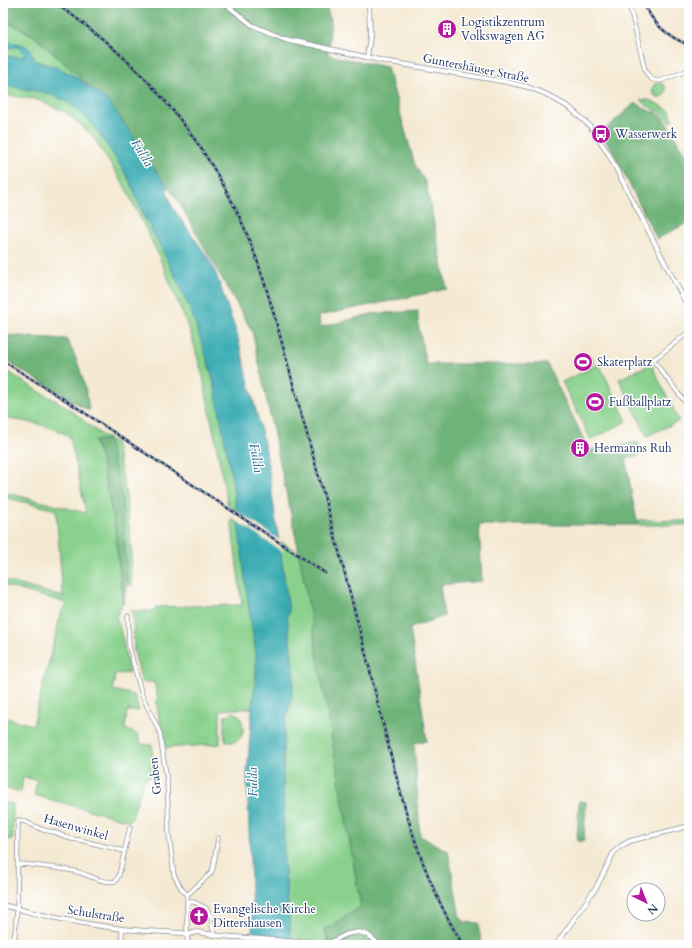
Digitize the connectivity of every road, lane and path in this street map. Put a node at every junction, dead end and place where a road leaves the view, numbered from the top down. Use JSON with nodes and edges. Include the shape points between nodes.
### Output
{"nodes":[{"id":1,"x":224,"y":3,"type":"edge"},
{"id":2,"x":369,"y":3,"type":"edge"},
{"id":3,"x":629,"y":3,"type":"edge"},
{"id":4,"x":367,"y":57,"type":"junction"},
{"id":5,"x":689,"y":70,"type":"edge"},
{"id":6,"x":689,"y":309,"type":"edge"},
{"id":7,"x":689,"y":332,"type":"edge"},
{"id":8,"x":689,"y":407,"type":"edge"},
{"id":9,"x":128,"y":616,"type":"dead end"},
{"id":10,"x":689,"y":826,"type":"edge"},
{"id":11,"x":130,"y":827,"type":"dead end"},
{"id":12,"x":218,"y":838,"type":"dead end"},
{"id":13,"x":124,"y":851,"type":"junction"},
{"id":14,"x":18,"y":864,"type":"junction"},
{"id":15,"x":187,"y":895,"type":"junction"},
{"id":16,"x":187,"y":902,"type":"junction"},
{"id":17,"x":3,"y":904,"type":"edge"},
{"id":18,"x":17,"y":909,"type":"junction"},
{"id":19,"x":122,"y":929,"type":"junction"},
{"id":20,"x":187,"y":935,"type":"junction"},
{"id":21,"x":215,"y":935,"type":"junction"},
{"id":22,"x":15,"y":945,"type":"edge"},
{"id":23,"x":122,"y":945,"type":"edge"},
{"id":24,"x":188,"y":945,"type":"edge"},
{"id":25,"x":380,"y":945,"type":"edge"},
{"id":26,"x":556,"y":945,"type":"edge"}],
"edges":[{"from":1,"to":4,"type":"street","name":"Guntershäuser Straße","via":[[252,25],[276,36]]},
{"from":2,"to":4,"type":"street","via":[[370,36]]},
{"from":3,"to":5,"type":"street","via":[[645,70],[650,79],[660,80]]},
{"from":4,"to":6,"type":"street","name":"Guntershäuser Straße","via":[[521,85],[546,94],[570,108],[590,126],[608,153]]},
{"from":7,"to":8,"type":"street","via":[[653,360]]},
{"from":9,"to":15,"type":"street","name":"Graben","via":[[130,646],[137,677],[142,695],[160,733],[167,780],[169,835],[174,876]]},
{"from":10,"to":26,"type":"street","via":[[630,841],[614,852],[597,886]]},
{"from":11,"to":13,"type":"street"},
{"from":12,"to":15,"type":"street","via":[[211,873]]},
{"from":13,"to":14,"type":"street","via":[[118,879],[110,882],[101,882],[75,871]]},
{"from":13,"to":14,"type":"street","name":"Hasenwinkel","via":[[71,839],[18,820]]},
{"from":14,"to":18,"type":"street","name":"Hasenwinkel"},
{"from":15,"to":16,"type":"street"},
{"from":16,"to":20,"type":"street"},
{"from":16,"to":21,"type":"street","via":[[194,902],[206,908],[211,916]]},
{"from":17,"to":18,"type":"street","name":"Schulstraße"},
{"from":18,"to":19,"type":"street","name":"Schulstraße"},
{"from":18,"to":22,"type":"street","name":"Hasenwinkel"},
{"from":19,"to":20,"type":"street","name":"Schulstraße"},
{"from":19,"to":23,"type":"street"},
{"from":20,"to":21,"type":"street","name":"Schulstraße","via":[[197,932]]},
{"from":20,"to":24,"type":"street"},
{"from":21,"to":25,"type":"street","name":"Schulstraße","via":[[327,944],[347,934],[359,932]]}]}
